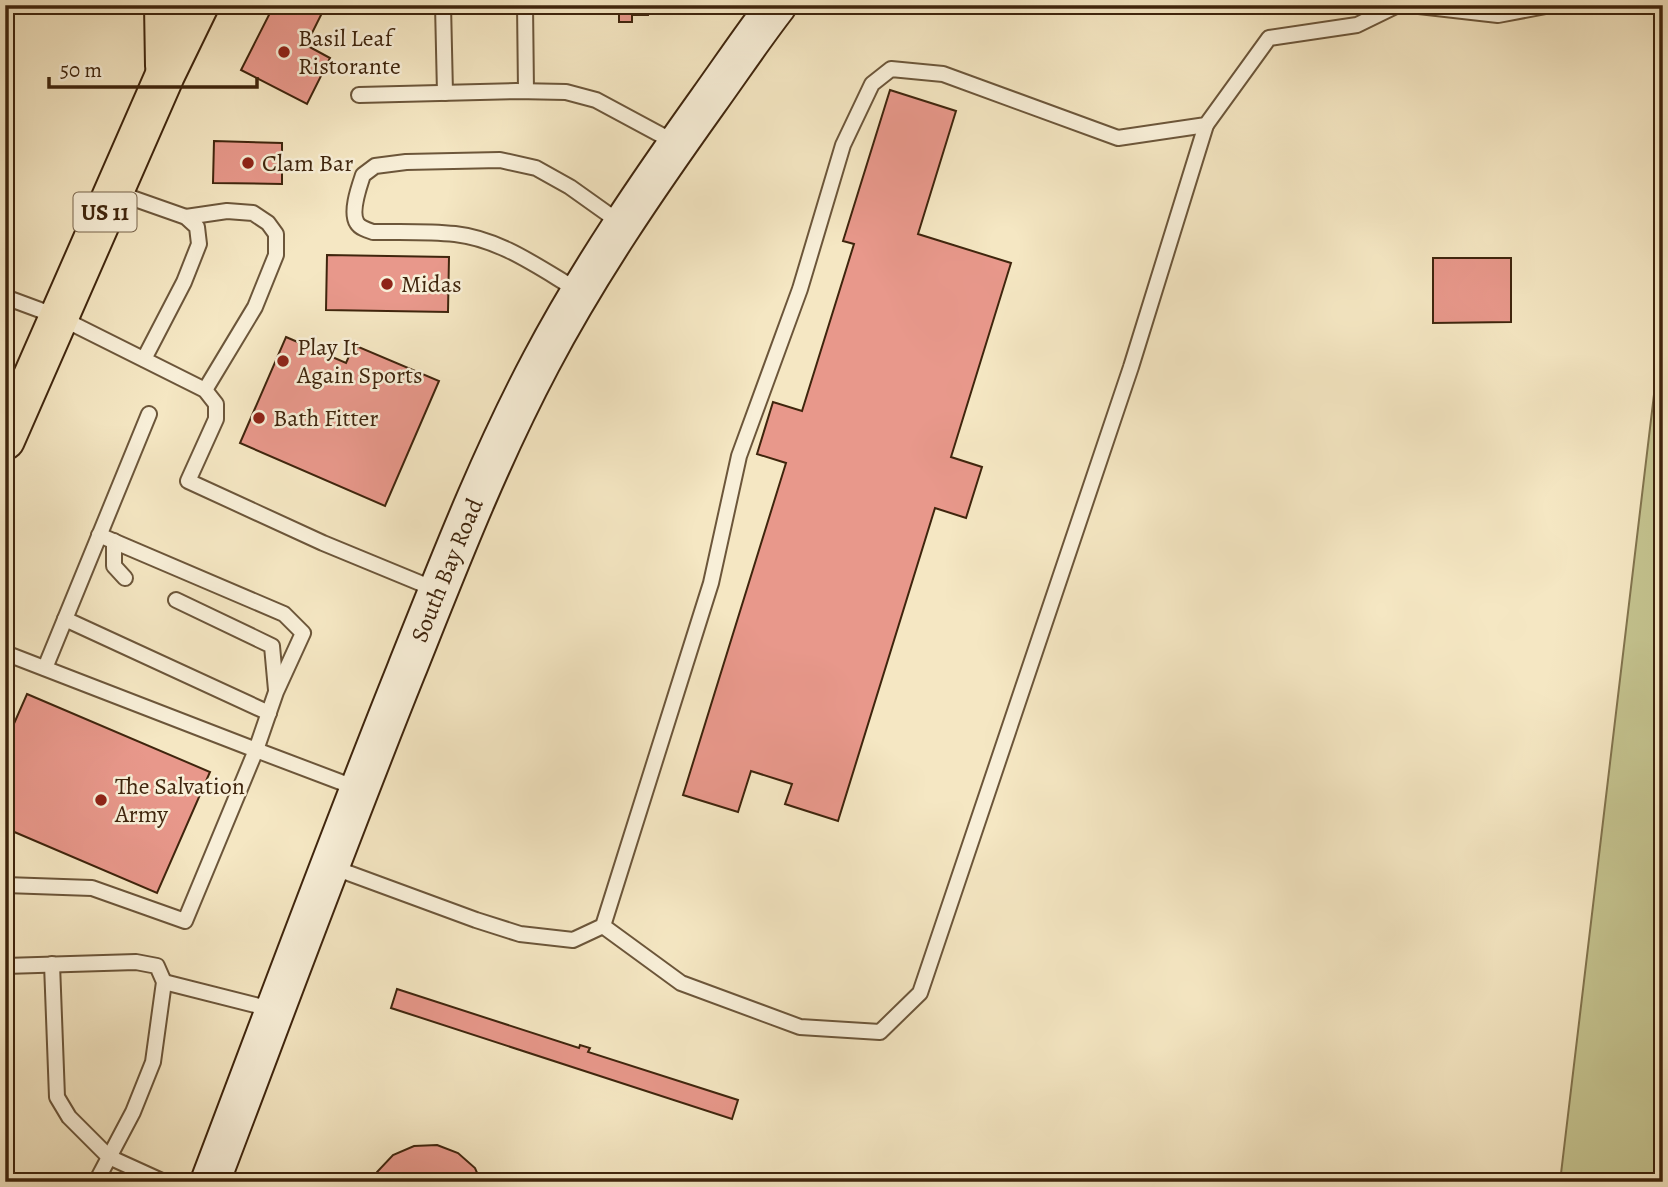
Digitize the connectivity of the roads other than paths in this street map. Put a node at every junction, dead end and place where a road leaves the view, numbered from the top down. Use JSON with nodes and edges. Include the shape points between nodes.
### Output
{"nodes":[{"id":1,"x":164,"y":5,"type":"edge"},
{"id":2,"x":199,"y":5,"type":"edge"},
{"id":3,"x":443,"y":5,"type":"edge"},
{"id":4,"x":525,"y":5,"type":"edge"},
{"id":5,"x":1398,"y":5,"type":"edge"},
{"id":6,"x":1410,"y":5,"type":"edge"},
{"id":7,"x":1551,"y":5,"type":"edge"},
{"id":8,"x":774,"y":7,"type":"edge"},
{"id":9,"x":165,"y":75,"type":"junction"},
{"id":10,"x":526,"y":91,"type":"junction"},
{"id":11,"x":445,"y":93,"type":"junction"},
{"id":12,"x":359,"y":95,"type":"dead end"},
{"id":13,"x":1206,"y":125,"type":"junction"},
{"id":14,"x":677,"y":144,"type":"junction"},
{"id":15,"x":114,"y":191,"type":"junction"},
{"id":16,"x":186,"y":217,"type":"junction"},
{"id":17,"x":623,"y":225,"type":"junction"},
{"id":18,"x":581,"y":292,"type":"junction"},
{"id":19,"x":5,"y":297,"type":"edge"},
{"id":20,"x":59,"y":317,"type":"junction"},
{"id":21,"x":144,"y":359,"type":"junction"},
{"id":22,"x":205,"y":390,"type":"junction"},
{"id":23,"x":149,"y":414,"type":"dead end"},
{"id":24,"x":5,"y":440,"type":"edge"},
{"id":25,"x":99,"y":535,"type":"junction"},
{"id":26,"x":114,"y":541,"type":"junction"},
{"id":27,"x":125,"y":578,"type":"dead end"},
{"id":28,"x":438,"y":590,"type":"junction"},
{"id":29,"x":176,"y":600,"type":"dead end"},
{"id":30,"x":65,"y":619,"type":"junction"},
{"id":31,"x":5,"y":653,"type":"edge"},
{"id":32,"x":45,"y":668,"type":"junction"},
{"id":33,"x":276,"y":692,"type":"junction"},
{"id":34,"x":269,"y":713,"type":"junction"},
{"id":35,"x":256,"y":750,"type":"junction"},
{"id":36,"x":359,"y":789,"type":"junction"},
{"id":37,"x":331,"y":867,"type":"junction"},
{"id":38,"x":5,"y":885,"type":"edge"},
{"id":39,"x":603,"y":926,"type":"junction"},
{"id":40,"x":52,"y":964,"type":"junction"},
{"id":41,"x":5,"y":966,"type":"edge"},
{"id":42,"x":164,"y":982,"type":"junction"},
{"id":43,"x":276,"y":1010,"type":"junction"},
{"id":44,"x":109,"y":1157,"type":"junction"},
{"id":45,"x":96,"y":1182,"type":"edge"},
{"id":46,"x":164,"y":1182,"type":"edge"},
{"id":47,"x":210,"y":1182,"type":"edge"}],
"edges":[{"from":1,"to":9,"type":"main road"},
{"from":2,"to":9,"type":"main road","number":"US 11"},
{"from":3,"to":11,"type":"lane"},
{"from":4,"to":10,"type":"lane"},
{"from":5,"to":13,"type":"lane","via":[[1357,25],[1269,38]]},
{"from":6,"to":7,"type":"lane","via":[[1498,15]]},
{"from":8,"to":14,"type":"main road","name":"South Bay Road"},
{"from":9,"to":15,"type":"main road","number":"US 11"},
{"from":10,"to":11,"type":"lane"},
{"from":10,"to":14,"type":"lane","via":[[566,92],[596,100]]},
{"from":11,"to":12,"type":"lane"},
{"from":13,"to":39,"type":"lane","via":[[1118,138],[943,74],[891,69],[872,84],[843,145],[800,289],[738,456],[711,583]]},
{"from":13,"to":39,"type":"lane","via":[[1131,368],[920,993],[880,1032],[800,1027],[681,983]]},
{"from":14,"to":17,"type":"main road","name":"South Bay Road"},
{"from":15,"to":16,"type":"lane"},
{"from":15,"to":20,"type":"main road","number":"US 11"},
{"from":16,"to":21,"type":"lane","via":[[197,227],[200,244]]},
{"from":16,"to":22,"type":"lane","via":[[227,211],[253,213],[276,234],[276,255],[255,307]]},
{"from":17,"to":18,"type":"main road","name":"South Bay Road"},
{"from":17,"to":18,"type":"lane","via":[[536,168],[500,160],[406,162],[375,166],[363,175],[355,204],[362,228],[482,240],[509,250]]},
{"from":18,"to":28,"type":"main road","name":"South Bay Road","via":[[484,480]]},
{"from":19,"to":20,"type":"lane"},
{"from":20,"to":21,"type":"lane"},
{"from":20,"to":24,"type":"main road","number":"US 11"},
{"from":21,"to":22,"type":"lane"},
{"from":22,"to":28,"type":"lane","via":[[216,404],[216,419],[188,481]]},
{"from":23,"to":25,"type":"lane"},
{"from":25,"to":26,"type":"lane"},
{"from":25,"to":30,"type":"lane"},
{"from":26,"to":27,"type":"lane","via":[[114,566]]},
{"from":26,"to":33,"type":"lane","via":[[284,614],[303,633]]},
{"from":28,"to":36,"type":"main road","name":"South Bay Road"},
{"from":29,"to":33,"type":"lane","via":[[272,646]]},
{"from":30,"to":32,"type":"lane"},
{"from":30,"to":34,"type":"lane"},
{"from":31,"to":32,"type":"lane"},
{"from":32,"to":35,"type":"lane"},
{"from":33,"to":34,"type":"lane"},
{"from":34,"to":35,"type":"lane"},
{"from":35,"to":36,"type":"lane"},
{"from":35,"to":38,"type":"lane","via":[[185,921],[92,888]]},
{"from":36,"to":37,"type":"main road","name":"South Bay Road"},
{"from":37,"to":39,"type":"lane","via":[[520,934],[573,940]]},
{"from":37,"to":43,"type":"main road","name":"South Bay Road"},
{"from":40,"to":41,"type":"lane"},
{"from":40,"to":42,"type":"lane","via":[[136,962],[157,966]]},
{"from":40,"to":44,"type":"lane","via":[[57,1097],[69,1117]]},
{"from":42,"to":43,"type":"lane"},
{"from":42,"to":44,"type":"lane","via":[[153,1062]]},
{"from":43,"to":47,"type":"main road","name":"South Bay Road"},
{"from":44,"to":45,"type":"lane"},
{"from":44,"to":46,"type":"lane"}]}
